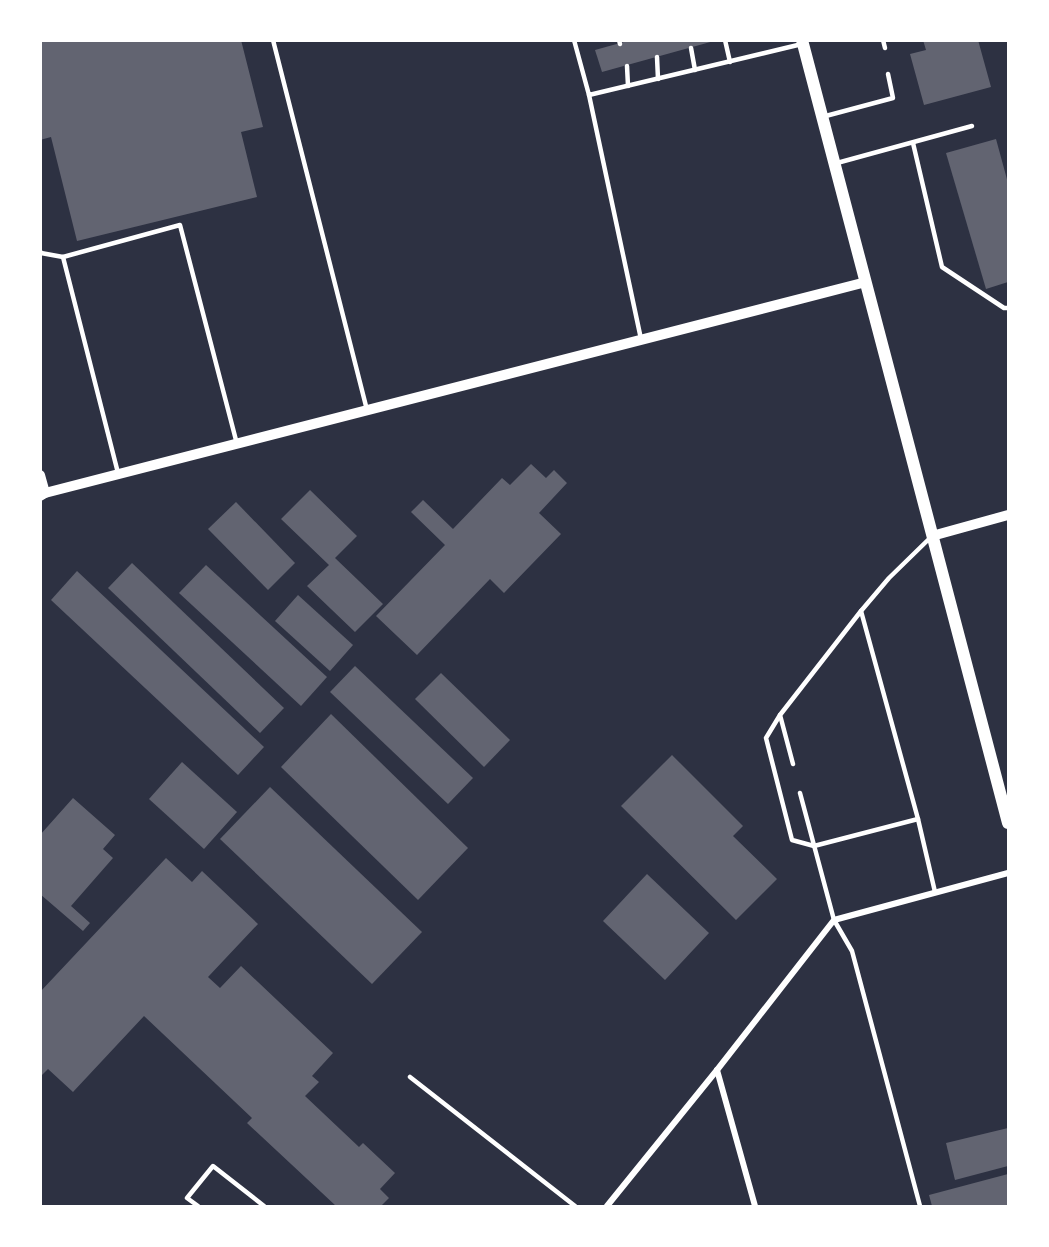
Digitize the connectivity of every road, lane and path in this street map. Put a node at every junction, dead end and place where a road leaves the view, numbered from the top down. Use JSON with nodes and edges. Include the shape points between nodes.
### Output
{"nodes":[{"id":1,"x":273,"y":40,"type":"edge"},
{"id":2,"x":574,"y":40,"type":"edge"},
{"id":3,"x":725,"y":40,"type":"edge"},
{"id":4,"x":883,"y":40,"type":"edge"},
{"id":5,"x":803,"y":42,"type":"edge"},
{"id":6,"x":691,"y":48,"type":"dead end"},
{"id":7,"x":885,"y":48,"type":"dead end"},
{"id":8,"x":657,"y":57,"type":"dead end"},
{"id":9,"x":730,"y":62,"type":"junction"},
{"id":10,"x":627,"y":66,"type":"dead end"},
{"id":11,"x":695,"y":70,"type":"junction"},
{"id":12,"x":888,"y":74,"type":"dead end"},
{"id":13,"x":658,"y":79,"type":"junction"},
{"id":14,"x":628,"y":86,"type":"junction"},
{"id":15,"x":589,"y":95,"type":"junction"},
{"id":16,"x":822,"y":117,"type":"junction"},
{"id":17,"x":972,"y":126,"type":"dead end"},
{"id":18,"x":913,"y":143,"type":"junction"},
{"id":19,"x":834,"y":164,"type":"junction"},
{"id":20,"x":40,"y":251,"type":"edge"},
{"id":21,"x":63,"y":257,"type":"junction"},
{"id":22,"x":866,"y":282,"type":"junction"},
{"id":23,"x":1008,"y":308,"type":"edge"},
{"id":24,"x":642,"y":340,"type":"junction"},
{"id":25,"x":367,"y":410,"type":"junction"},
{"id":26,"x":237,"y":444,"type":"junction"},
{"id":27,"x":118,"y":474,"type":"junction"},
{"id":28,"x":40,"y":475,"type":"edge"},
{"id":29,"x":43,"y":495,"type":"edge"},
{"id":30,"x":1008,"y":515,"type":"edge"},
{"id":31,"x":932,"y":536,"type":"junction"},
{"id":32,"x":861,"y":611,"type":"junction"},
{"id":33,"x":780,"y":715,"type":"junction"},
{"id":34,"x":793,"y":764,"type":"dead end"},
{"id":35,"x":800,"y":793,"type":"dead end"},
{"id":36,"x":918,"y":819,"type":"junction"},
{"id":37,"x":1008,"y":823,"type":"edge"},
{"id":38,"x":814,"y":846,"type":"junction"},
{"id":39,"x":1008,"y":873,"type":"edge"},
{"id":40,"x":935,"y":892,"type":"junction"},
{"id":41,"x":834,"y":920,"type":"junction"},
{"id":42,"x":717,"y":1070,"type":"junction"},
{"id":43,"x":410,"y":1077,"type":"dead end"},
{"id":44,"x":198,"y":1206,"type":"edge"},
{"id":45,"x":264,"y":1206,"type":"edge"},
{"id":46,"x":575,"y":1206,"type":"edge"},
{"id":47,"x":607,"y":1206,"type":"edge"},
{"id":48,"x":755,"y":1206,"type":"edge"},
{"id":49,"x":920,"y":1206,"type":"edge"}],
"edges":[{"from":1,"to":25,"type":"lane"},
{"from":2,"to":15,"type":"lane"},
{"from":3,"to":9,"type":"lane"},
{"from":4,"to":7,"type":"lane"},
{"from":5,"to":9,"type":"lane"},
{"from":5,"to":16,"type":"main road"},
{"from":6,"to":11,"type":"lane"},
{"from":8,"to":13,"type":"lane"},
{"from":9,"to":11,"type":"lane"},
{"from":10,"to":14,"type":"lane"},
{"from":11,"to":13,"type":"lane"},
{"from":12,"to":16,"type":"lane","via":[[893,98]]},
{"from":13,"to":14,"type":"lane"},
{"from":14,"to":15,"type":"lane"},
{"from":15,"to":24,"type":"lane"},
{"from":16,"to":19,"type":"main road"},
{"from":17,"to":18,"type":"lane"},
{"from":18,"to":19,"type":"lane"},
{"from":18,"to":23,"type":"lane","via":[[942,267]]},
{"from":19,"to":22,"type":"main road"},
{"from":20,"to":21,"type":"lane"},
{"from":21,"to":26,"type":"lane","via":[[180,225]]},
{"from":21,"to":27,"type":"lane"},
{"from":22,"to":24,"type":"street"},
{"from":22,"to":31,"type":"main road"},
{"from":24,"to":25,"type":"street"},
{"from":25,"to":26,"type":"street"},
{"from":26,"to":27,"type":"street"},
{"from":27,"to":29,"type":"street"},
{"from":28,"to":29,"type":"street"},
{"from":30,"to":31,"type":"street"},
{"from":31,"to":32,"type":"lane"},
{"from":31,"to":37,"type":"main road"},
{"from":32,"to":33,"type":"lane"},
{"from":32,"to":36,"type":"lane"},
{"from":33,"to":34,"type":"lane"},
{"from":33,"to":38,"type":"lane","via":[[766,738],[786,818],[792,840]]},
{"from":35,"to":38,"type":"lane"},
{"from":36,"to":38,"type":"lane"},
{"from":36,"to":40,"type":"lane"},
{"from":38,"to":41,"type":"lane"},
{"from":39,"to":40,"type":"street"},
{"from":40,"to":41,"type":"street"},
{"from":41,"to":42,"type":"street"},
{"from":41,"to":49,"type":"lane","via":[[852,951]]},
{"from":42,"to":47,"type":"street"},
{"from":42,"to":48,"type":"street"},
{"from":43,"to":46,"type":"lane"},
{"from":44,"to":45,"type":"lane","via":[[187,1198],[213,1166]]}]}
